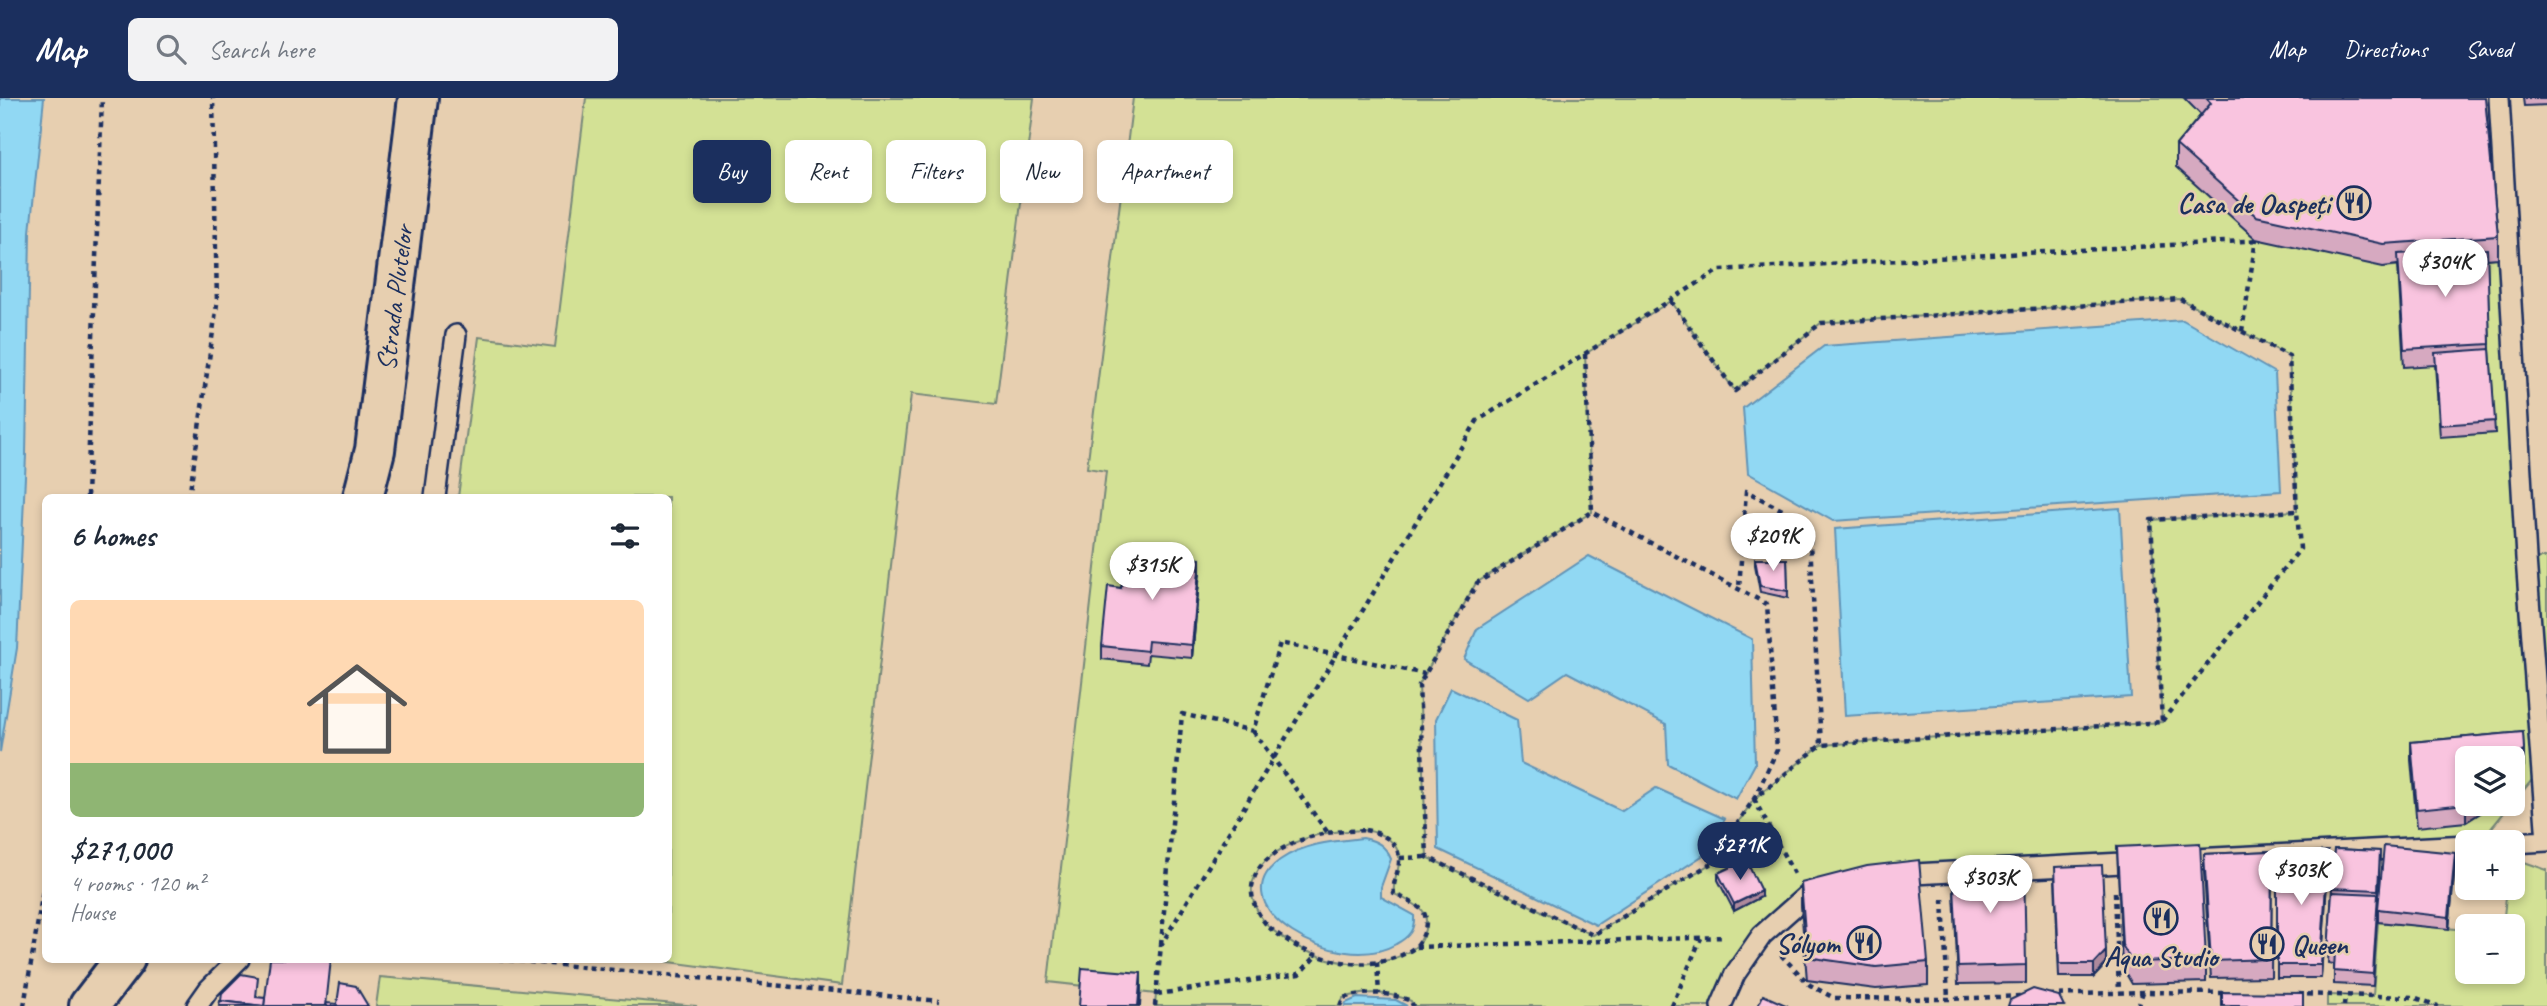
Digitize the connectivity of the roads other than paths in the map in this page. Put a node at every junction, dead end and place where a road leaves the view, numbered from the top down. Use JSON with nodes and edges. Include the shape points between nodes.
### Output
{"nodes":[{"id":1,"x":418,"y":98,"type":"edge"},
{"id":2,"x":2499,"y":98,"type":"edge"},
{"id":3,"x":456,"y":335,"type":"dead end"},
{"id":4,"x":364,"y":494,"type":"edge"},
{"id":5,"x":435,"y":494,"type":"edge"},
{"id":6,"x":2525,"y":842,"type":"edge"},
{"id":7,"x":2455,"y":846,"type":"edge"},
{"id":8,"x":1874,"y":876,"type":"edge"},
{"id":9,"x":1840,"y":886,"type":"edge"},
{"id":10,"x":122,"y":963,"type":"edge"},
{"id":11,"x":235,"y":963,"type":"edge"},
{"id":12,"x":89,"y":1006,"type":"edge"},
{"id":13,"x":197,"y":1006,"type":"edge"},
{"id":14,"x":1721,"y":1006,"type":"edge"}],
"edges":[{"from":1,"to":4,"type":"street","name":"Strada Plutelor","via":[[375,450]]},
{"from":2,"to":6,"type":"lane","via":[[2547,841]]},
{"from":3,"to":5,"type":"lane"},
{"from":7,"to":8,"type":"lane"},
{"from":9,"to":14,"type":"lane","via":[[1806,896],[1762,935],[1735,974]]},
{"from":10,"to":12,"type":"street"},
{"from":11,"to":13,"type":"lane"}]}
